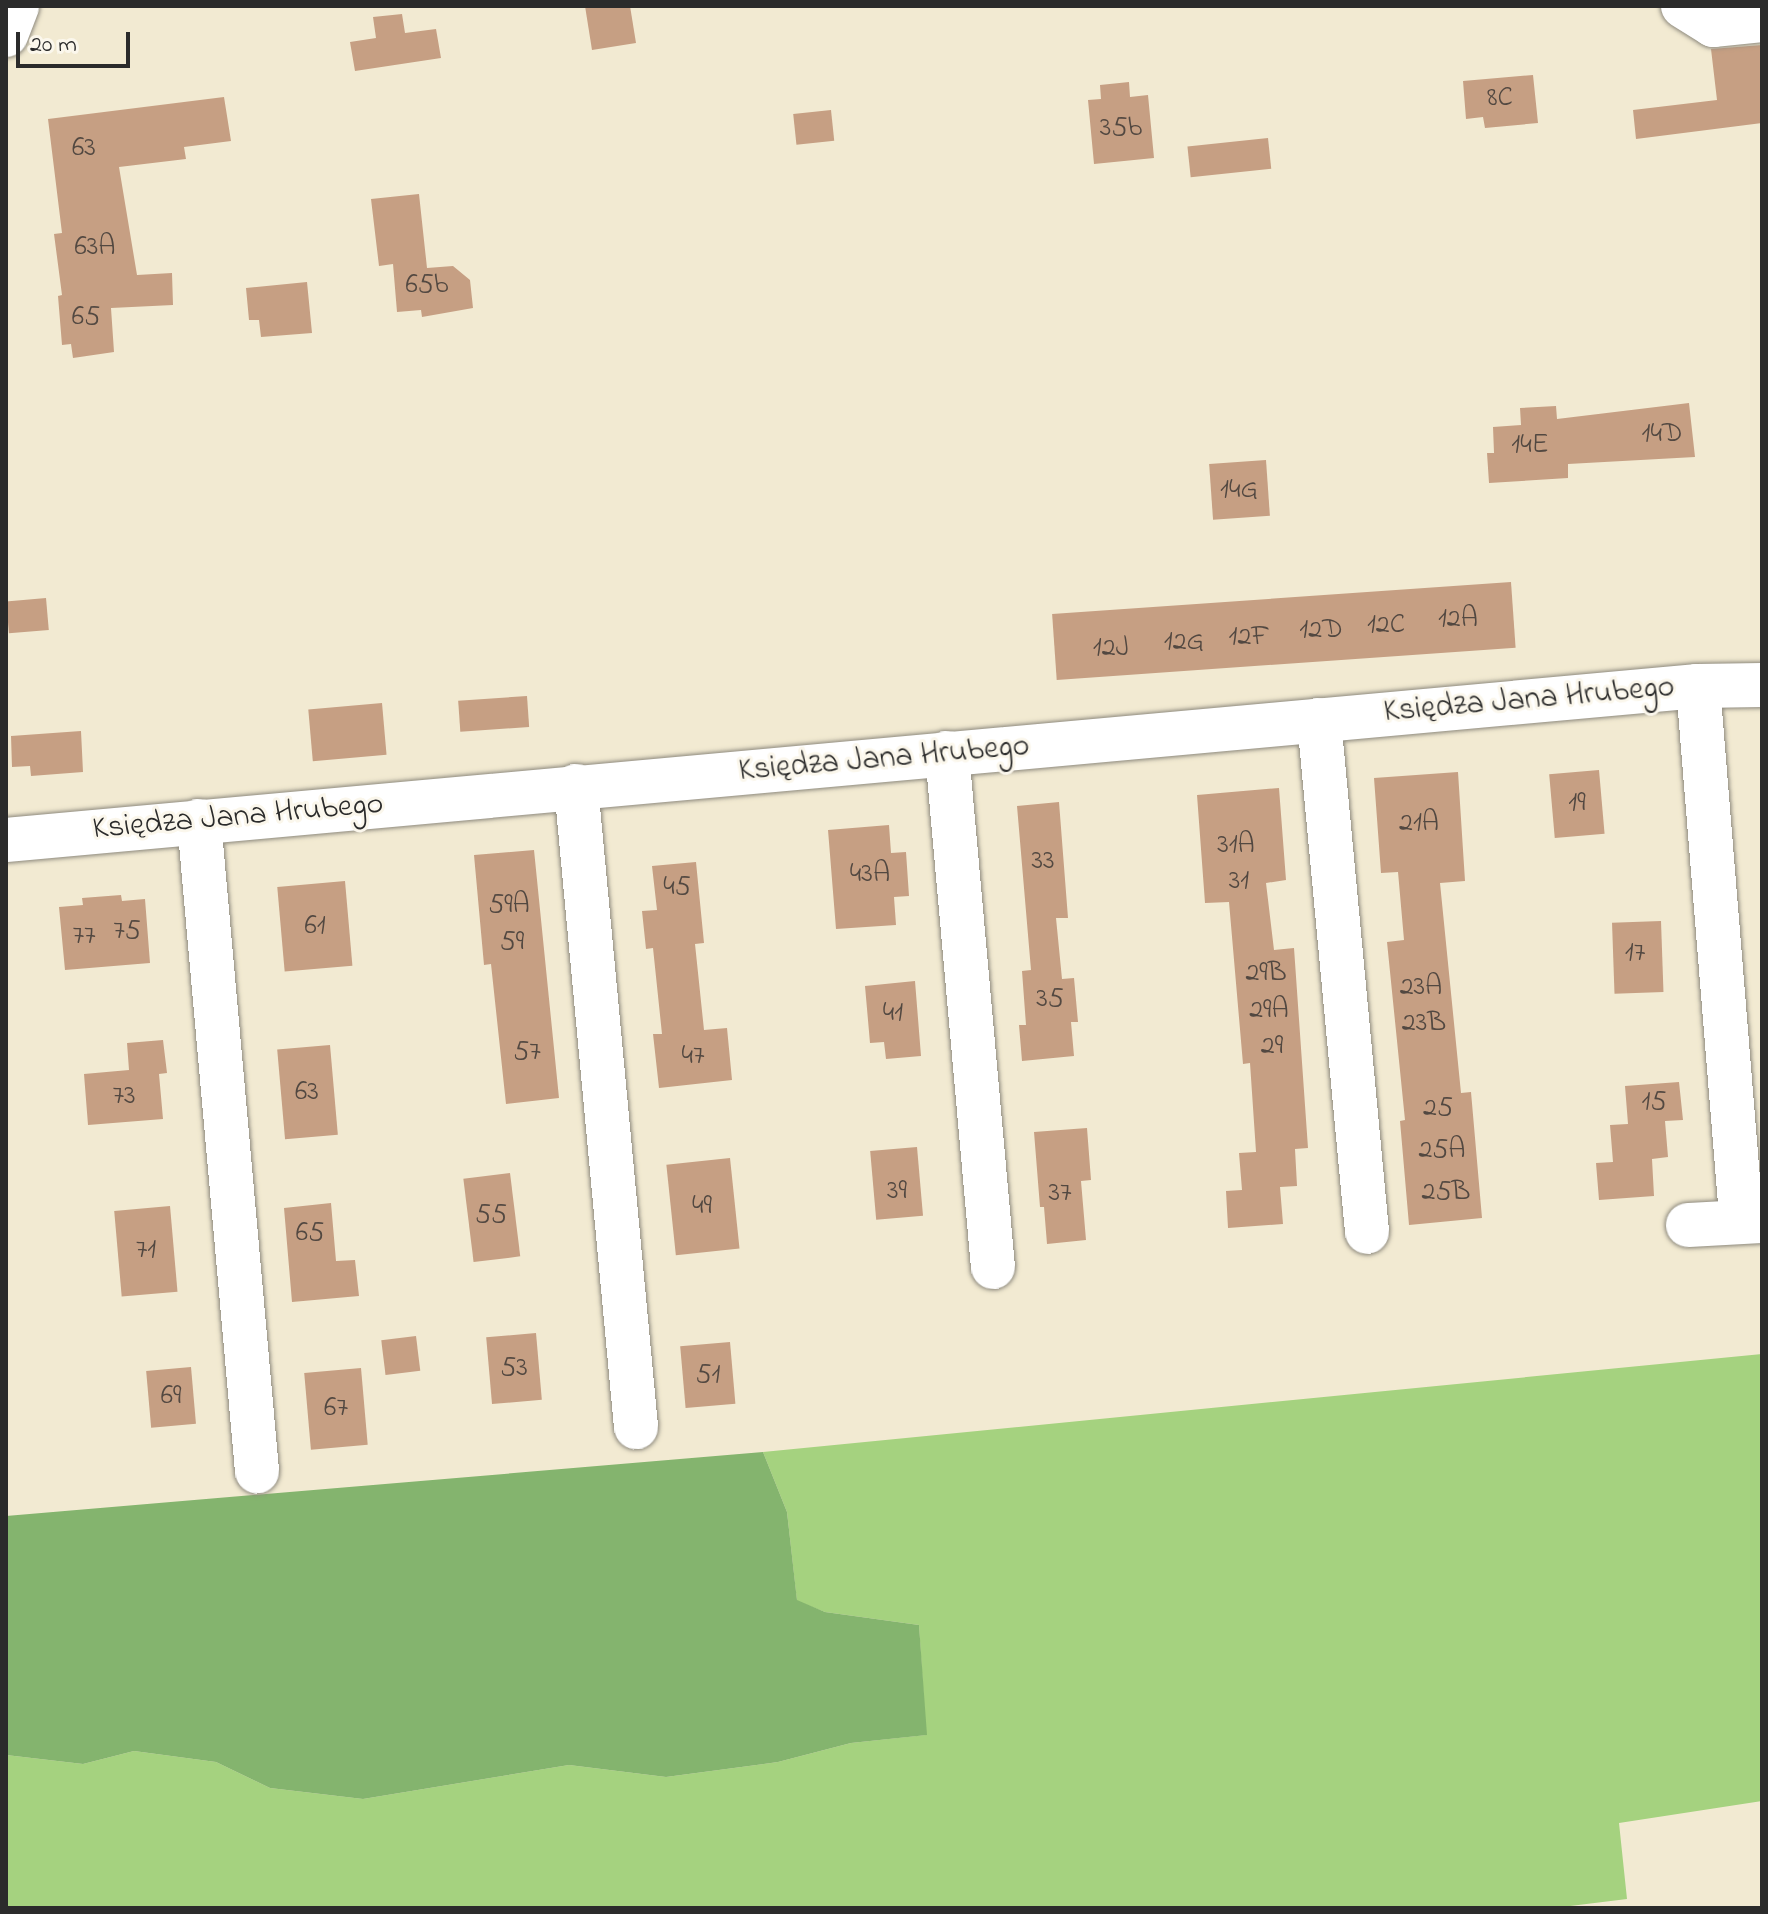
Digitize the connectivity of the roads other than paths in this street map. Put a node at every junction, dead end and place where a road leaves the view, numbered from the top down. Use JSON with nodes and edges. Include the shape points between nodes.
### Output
{"nodes":[{"id":1,"x":17,"y":6,"type":"edge"},
{"id":2,"x":1683,"y":6,"type":"edge"},
{"id":3,"x":1762,"y":20,"type":"edge"},
{"id":4,"x":6,"y":35,"type":"edge"},
{"id":5,"x":1762,"y":685,"type":"edge"},
{"id":6,"x":1698,"y":686,"type":"junction"},
{"id":7,"x":1319,"y":720,"type":"junction"},
{"id":8,"x":947,"y":753,"type":"junction"},
{"id":9,"x":576,"y":786,"type":"junction"},
{"id":10,"x":199,"y":821,"type":"junction"},
{"id":11,"x":6,"y":840,"type":"edge"},
{"id":12,"x":1746,"y":1068,"type":"edge"},
{"id":13,"x":1751,"y":1212,"type":"edge"},
{"id":14,"x":1688,"y":1225,"type":"dead end"},
{"id":15,"x":1367,"y":1232,"type":"dead end"},
{"id":16,"x":993,"y":1267,"type":"dead end"},
{"id":17,"x":636,"y":1427,"type":"dead end"},
{"id":18,"x":257,"y":1471,"type":"dead end"}],
"edges":[{"from":1,"to":4,"type":"street"},
{"from":2,"to":3,"type":"street","via":[[1713,25]]},
{"from":5,"to":6,"type":"street","name":"Księdza Jana Hrubego"},
{"from":6,"to":7,"type":"street","name":"Księdza Jana Hrubego"},
{"from":6,"to":12,"type":"street"},
{"from":7,"to":8,"type":"street","name":"Księdza Jana Hrubego"},
{"from":7,"to":15,"type":"street"},
{"from":8,"to":9,"type":"street","name":"Księdza Jana Hrubego"},
{"from":8,"to":16,"type":"street"},
{"from":9,"to":10,"type":"street","name":"Księdza Jana Hrubego"},
{"from":9,"to":17,"type":"street"},
{"from":10,"to":11,"type":"street","name":"Księdza Jana Hrubego"},
{"from":10,"to":18,"type":"street"},
{"from":12,"to":13,"type":"street"},
{"from":13,"to":14,"type":"street"}]}
